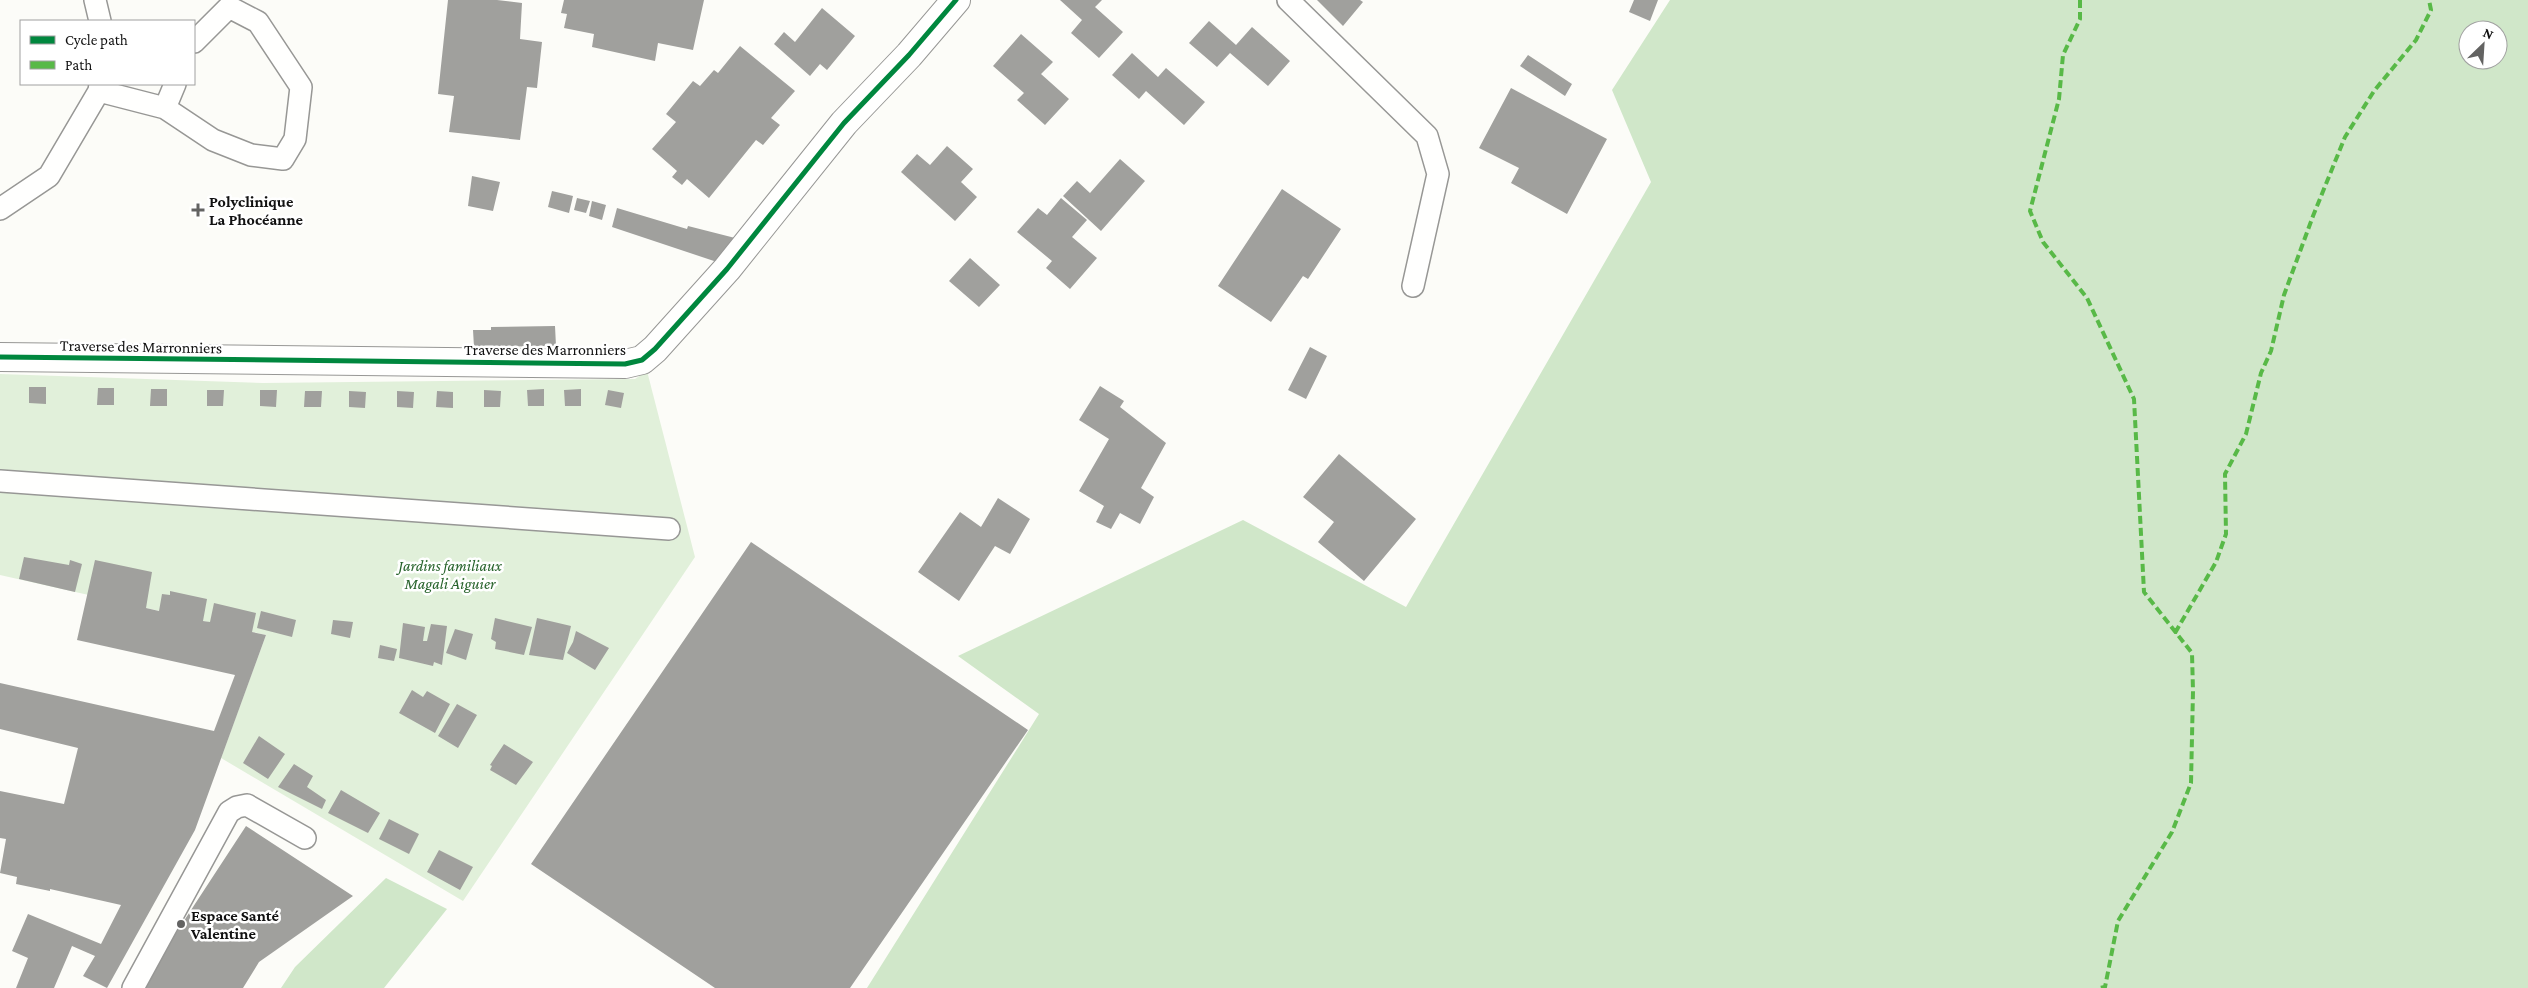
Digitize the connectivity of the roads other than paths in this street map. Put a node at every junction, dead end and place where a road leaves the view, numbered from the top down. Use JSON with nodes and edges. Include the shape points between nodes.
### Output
{"nodes":[{"id":1,"x":95,"y":0,"type":"edge"},
{"id":2,"x":956,"y":0,"type":"edge"},
{"id":3,"x":1288,"y":0,"type":"edge"},
{"id":4,"x":100,"y":20,"type":"edge"},
{"id":5,"x":195,"y":41,"type":"edge"},
{"id":6,"x":175,"y":85,"type":"edge"},
{"id":7,"x":100,"y":88,"type":"edge"},
{"id":8,"x":165,"y":108,"type":"junction"},
{"id":9,"x":0,"y":209,"type":"edge"},
{"id":10,"x":1413,"y":286,"type":"dead end"},
{"id":11,"x":0,"y":357,"type":"edge"},
{"id":12,"x":0,"y":481,"type":"edge"},
{"id":13,"x":668,"y":529,"type":"dead end"},
{"id":14,"x":305,"y":838,"type":"dead end"},
{"id":15,"x":133,"y":988,"type":"edge"}],
"edges":[{"from":1,"to":4,"type":"lane"},
{"from":2,"to":11,"type":"street","name":"Traverse des Marronniers","via":[[844,123],[727,269],[642,360],[625,364]]},
{"from":3,"to":10,"type":"lane","via":[[1428,136],[1438,174]]},
{"from":5,"to":8,"type":"lane","via":[[229,7],[258,22],[301,87],[295,139],[283,159],[251,154],[213,140]]},
{"from":6,"to":8,"type":"lane"},
{"from":7,"to":8,"type":"lane"},
{"from":7,"to":9,"type":"lane","via":[[49,176]]},
{"from":12,"to":13,"type":"lane"},
{"from":14,"to":15,"type":"lane","via":[[247,806],[229,812]]}]}
